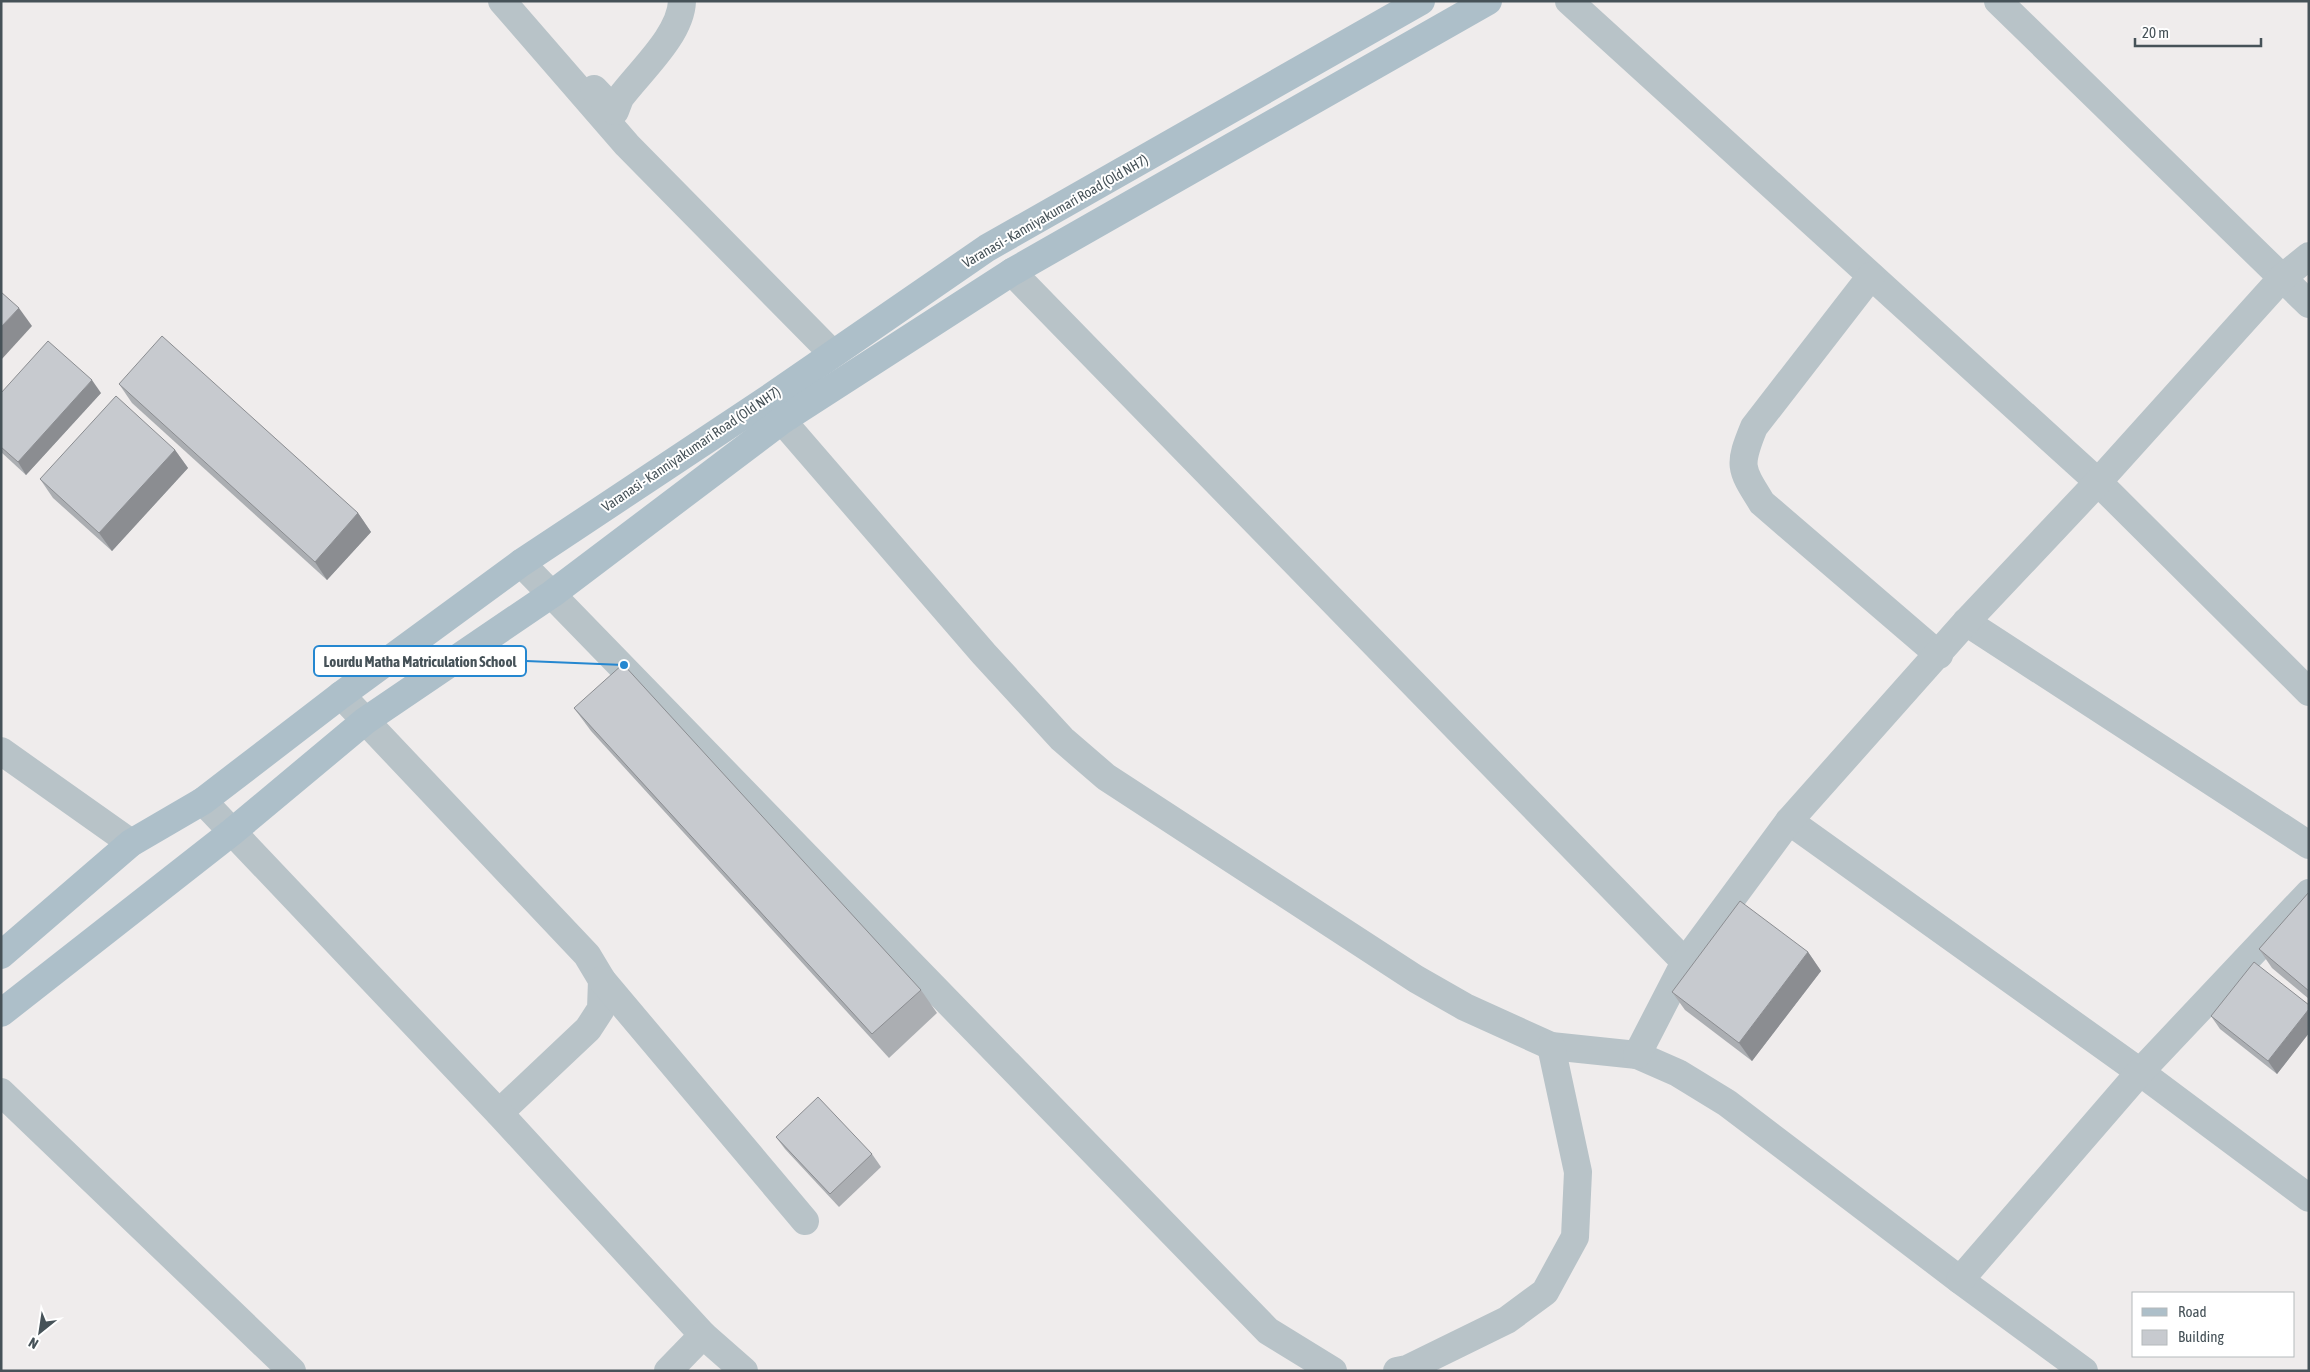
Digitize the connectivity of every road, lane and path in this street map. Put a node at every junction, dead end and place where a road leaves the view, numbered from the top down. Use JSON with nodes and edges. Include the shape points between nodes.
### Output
{"nodes":[{"id":1,"x":502,"y":1,"type":"edge"},
{"id":2,"x":506,"y":1,"type":"edge"},
{"id":3,"x":682,"y":1,"type":"edge"},
{"id":4,"x":1421,"y":1,"type":"edge"},
{"id":5,"x":1488,"y":1,"type":"edge"},
{"id":6,"x":1569,"y":1,"type":"edge"},
{"id":7,"x":1998,"y":1,"type":"edge"},
{"id":8,"x":2309,"y":256,"type":"edge"},
{"id":9,"x":1012,"y":272,"type":"junction"},
{"id":10,"x":1871,"y":276,"type":"junction"},
{"id":11,"x":2282,"y":278,"type":"junction"},
{"id":12,"x":2309,"y":304,"type":"edge"},
{"id":13,"x":832,"y":353,"type":"junction"},
{"id":14,"x":773,"y":411,"type":"junction"},
{"id":15,"x":2098,"y":482,"type":"junction"},
{"id":16,"x":521,"y":563,"type":"junction"},
{"id":17,"x":552,"y":594,"type":"junction"},
{"id":18,"x":1966,"y":622,"type":"junction"},
{"id":19,"x":1939,"y":655,"type":"junction"},
{"id":20,"x":2309,"y":692,"type":"edge"},
{"id":21,"x":341,"y":695,"type":"junction"},
{"id":22,"x":365,"y":720,"type":"junction"},
{"id":23,"x":1,"y":751,"type":"edge"},
{"id":24,"x":203,"y":801,"type":"junction"},
{"id":25,"x":1789,"y":821,"type":"junction"},
{"id":26,"x":232,"y":832,"type":"junction"},
{"id":27,"x":131,"y":843,"type":"junction"},
{"id":28,"x":2309,"y":845,"type":"edge"},
{"id":29,"x":2309,"y":893,"type":"edge"},
{"id":30,"x":1,"y":955,"type":"edge"},
{"id":31,"x":1686,"y":962,"type":"junction"},
{"id":32,"x":602,"y":980,"type":"junction"},
{"id":33,"x":1,"y":1013,"type":"edge"},
{"id":34,"x":1551,"y":1046,"type":"junction"},
{"id":35,"x":1637,"y":1055,"type":"junction"},
{"id":36,"x":2140,"y":1072,"type":"junction"},
{"id":37,"x":1,"y":1092,"type":"edge"},
{"id":38,"x":499,"y":1113,"type":"junction"},
{"id":39,"x":2309,"y":1198,"type":"edge"},
{"id":40,"x":805,"y":1221,"type":"dead end"},
{"id":41,"x":1960,"y":1280,"type":"junction"},
{"id":42,"x":703,"y":1334,"type":"junction"},
{"id":43,"x":292,"y":1371,"type":"edge"},
{"id":44,"x":668,"y":1371,"type":"edge"},
{"id":45,"x":744,"y":1371,"type":"edge"},
{"id":46,"x":1333,"y":1371,"type":"edge"},
{"id":47,"x":1396,"y":1371,"type":"edge"},
{"id":48,"x":2084,"y":1371,"type":"edge"}],
"edges":[{"from":1,"to":13,"type":"street","via":[[627,145]]},
{"from":2,"to":3,"type":"street","via":[[615,111],[620,98],[672,34],[681,14]]},
{"from":4,"to":13,"type":"main road","name":"Varanasi - Kanniyakumari Road (Old NH7)","via":[[987,248]]},
{"from":5,"to":9,"type":"main road"},
{"from":6,"to":10,"type":"street"},
{"from":7,"to":11,"type":"street"},
{"from":8,"to":11,"type":"street"},
{"from":9,"to":14,"type":"main road"},
{"from":9,"to":31,"type":"street"},
{"from":10,"to":15,"type":"street"},
{"from":10,"to":19,"type":"street","via":[[1754,427],[1743,454],[1744,475],[1762,503]]},
{"from":11,"to":12,"type":"street"},
{"from":11,"to":15,"type":"street"},
{"from":13,"to":14,"type":"main road","name":"Varanasi - Kanniyakumari Road (Old NH7)"},
{"from":14,"to":16,"type":"main road","name":"Varanasi - Kanniyakumari Road (Old NH7)"},
{"from":14,"to":17,"type":"main road"},
{"from":14,"to":34,"type":"street","via":[[984,654],[1062,739],[1106,777],[1416,979],[1465,1007]]},
{"from":15,"to":18,"type":"street"},
{"from":15,"to":20,"type":"street"},
{"from":16,"to":17,"type":"street"},
{"from":16,"to":21,"type":"main road","name":"Varanasi - Kanniyakumari Road (Old NH7)"},
{"from":17,"to":22,"type":"main road"},
{"from":17,"to":46,"type":"street","via":[[1268,1331]]},
{"from":18,"to":19,"type":"street"},
{"from":18,"to":28,"type":"street"},
{"from":19,"to":25,"type":"street"},
{"from":21,"to":22,"type":"street"},
{"from":21,"to":24,"type":"main road","name":"Varanasi - Kanniyakumari Road (Old NH7)"},
{"from":22,"to":26,"type":"main road"},
{"from":22,"to":32,"type":"street","via":[[586,955]]},
{"from":23,"to":27,"type":"street"},
{"from":24,"to":26,"type":"street"},
{"from":24,"to":27,"type":"main road","name":"Varanasi - Kanniyakumari Road (Old NH7)"},
{"from":25,"to":31,"type":"street"},
{"from":25,"to":36,"type":"street"},
{"from":26,"to":33,"type":"main road"},
{"from":26,"to":38,"type":"street"},
{"from":27,"to":30,"type":"main road","name":"Varanasi - Kanniyakumari Road (Old NH7)"},
{"from":29,"to":36,"type":"street"},
{"from":31,"to":35,"type":"street"},
{"from":32,"to":38,"type":"street","via":[[601,1009],[588,1030]]},
{"from":32,"to":40,"type":"street"},
{"from":34,"to":35,"type":"street"},
{"from":34,"to":47,"type":"street","via":[[1578,1172],[1575,1238],[1545,1292],[1507,1320],[1407,1369]]},
{"from":35,"to":41,"type":"street","via":[[1678,1073],[1726,1103]]},
{"from":36,"to":39,"type":"street"},
{"from":36,"to":41,"type":"street"},
{"from":37,"to":43,"type":"street"},
{"from":38,"to":42,"type":"street"},
{"from":41,"to":48,"type":"street"},
{"from":42,"to":44,"type":"street"},
{"from":42,"to":45,"type":"street"}]}
